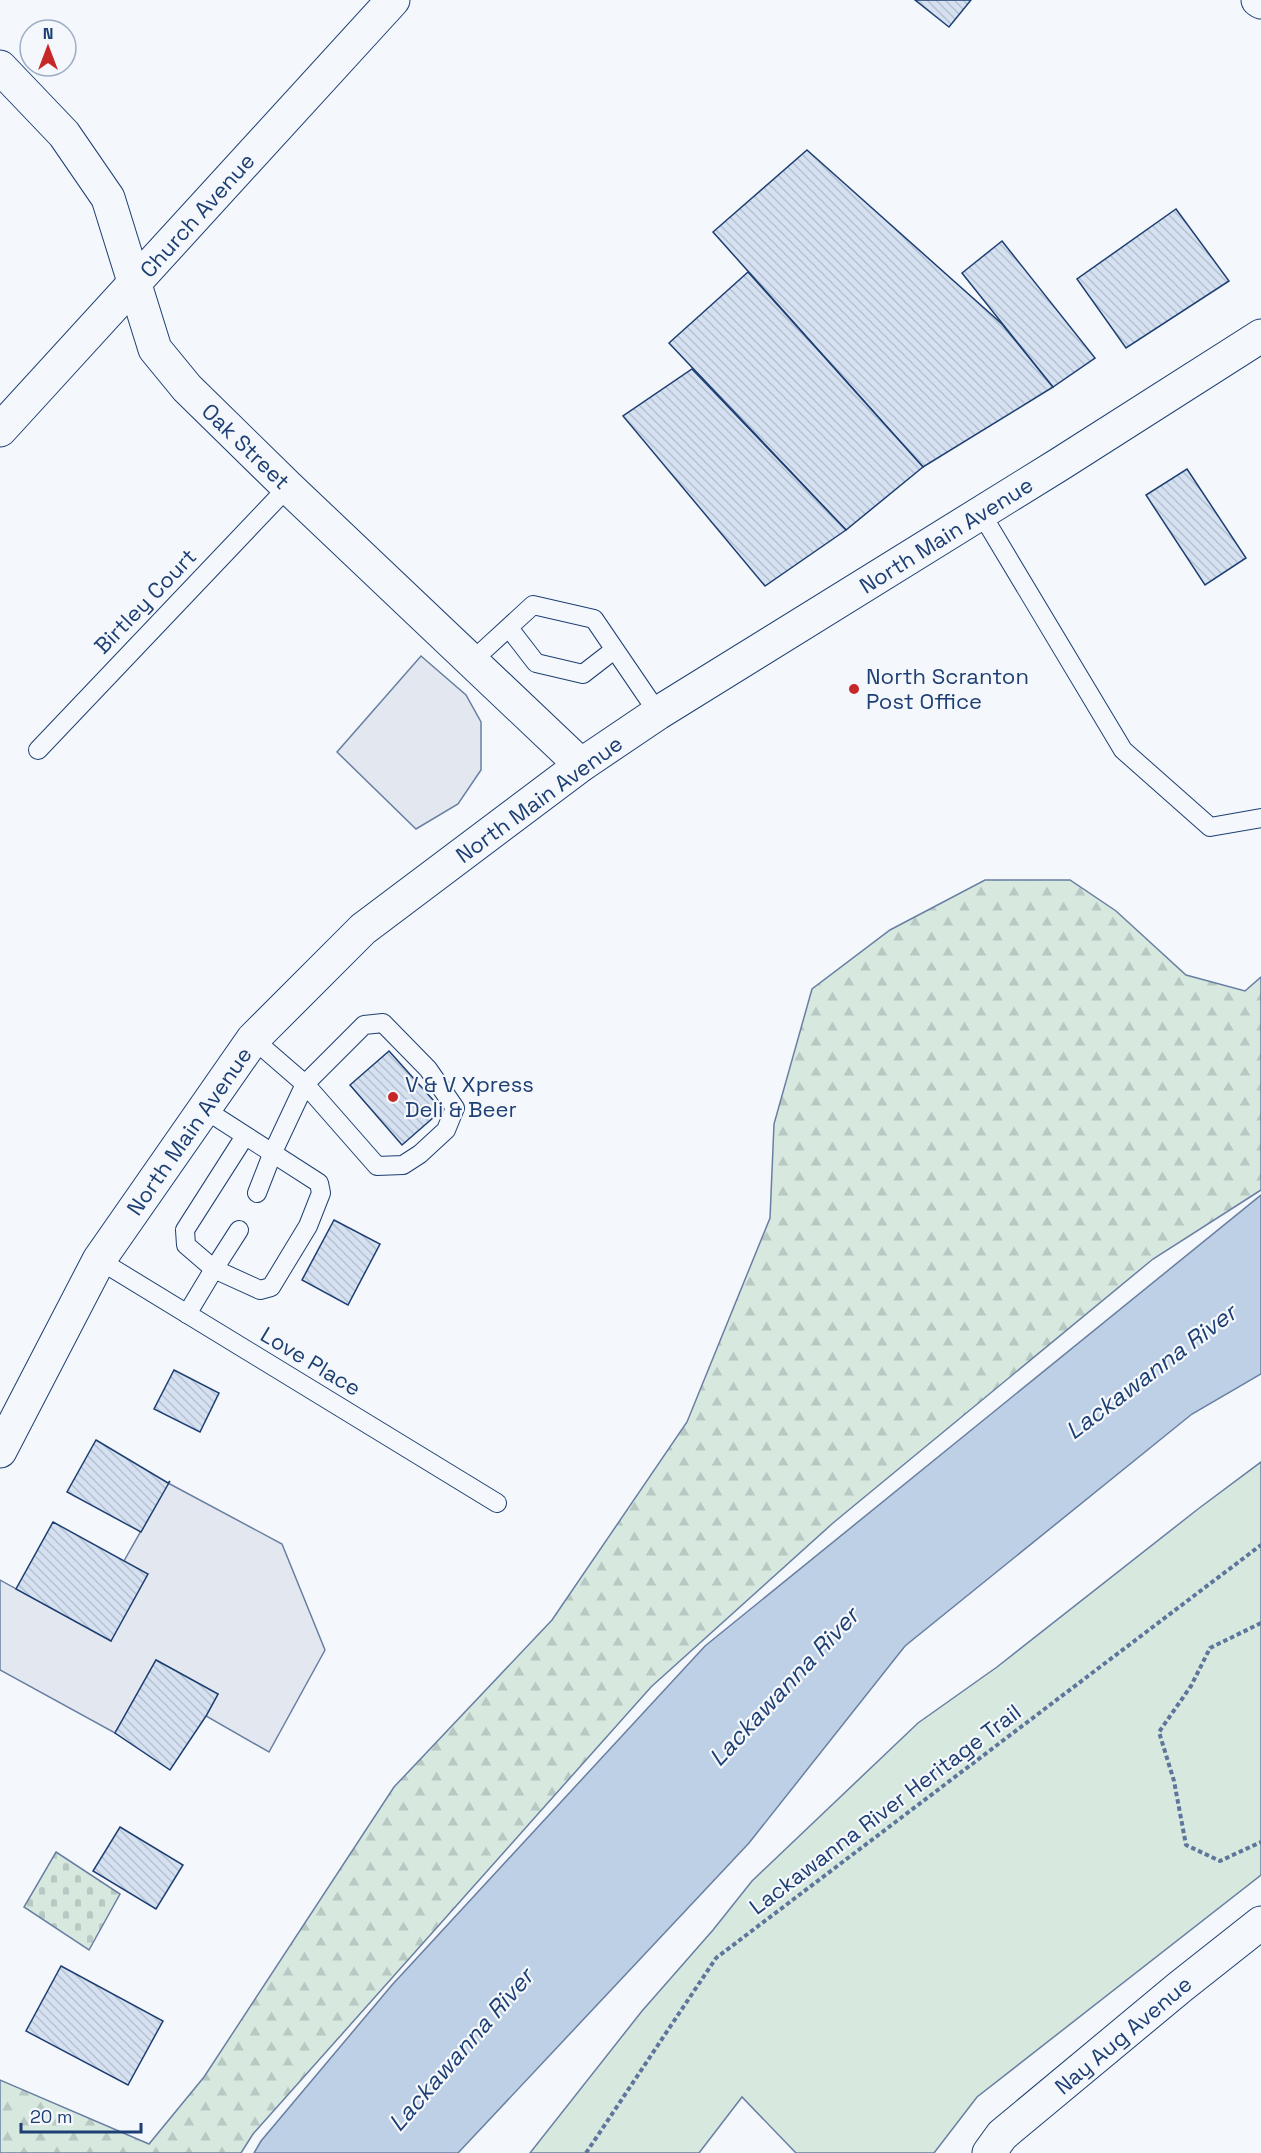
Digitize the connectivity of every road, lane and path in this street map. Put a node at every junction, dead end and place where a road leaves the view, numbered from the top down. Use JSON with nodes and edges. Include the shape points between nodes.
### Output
{"nodes":[{"id":1,"x":393,"y":0,"type":"edge"},
{"id":2,"x":0,"y":67,"type":"edge"},
{"id":3,"x":133,"y":285,"type":"junction"},
{"id":4,"x":1261,"y":336,"type":"edge"},
{"id":5,"x":0,"y":430,"type":"edge"},
{"id":6,"x":288,"y":487,"type":"junction"},
{"id":7,"x":981,"y":513,"type":"junction"},
{"id":8,"x":509,"y":628,"type":"junction"},
{"id":9,"x":614,"y":650,"type":"junction"},
{"id":10,"x":472,"y":662,"type":"junction"},
{"id":11,"x":658,"y":713,"type":"junction"},
{"id":12,"x":38,"y":750,"type":"dead end"},
{"id":13,"x":581,"y":765,"type":"junction"},
{"id":14,"x":1261,"y":818,"type":"edge"},
{"id":15,"x":253,"y":1039,"type":"junction"},
{"id":16,"x":305,"y":1084,"type":"junction"},
{"id":17,"x":204,"y":1109,"type":"junction"},
{"id":18,"x":245,"y":1136,"type":"junction"},
{"id":19,"x":273,"y":1152,"type":"junction"},
{"id":20,"x":257,"y":1193,"type":"dead end"},
{"id":21,"x":239,"y":1230,"type":"dead end"},
{"id":22,"x":99,"y":1260,"type":"junction"},
{"id":23,"x":213,"y":1269,"type":"junction"},
{"id":24,"x":187,"y":1314,"type":"junction"},
{"id":25,"x":0,"y":1450,"type":"edge"},
{"id":26,"x":497,"y":1503,"type":"dead end"},
{"id":27,"x":1261,"y":1545,"type":"edge"},
{"id":28,"x":1261,"y":1623,"type":"edge"},
{"id":29,"x":1261,"y":1842,"type":"edge"},
{"id":30,"x":1261,"y":1923,"type":"edge"},
{"id":31,"x":586,"y":2153,"type":"edge"},
{"id":32,"x":989,"y":2153,"type":"edge"}],
"edges":[{"from":1,"to":3,"type":"street","name":"Church Avenue"},
{"from":2,"to":3,"type":"street","name":"Oak Street","via":[[63,134],[108,198]]},
{"from":3,"to":5,"type":"street","name":"Church Avenue"},
{"from":3,"to":6,"type":"street","name":"Oak Street","via":[[155,349],[187,388]]},
{"from":4,"to":7,"type":"street","name":"North Main Avenue"},
{"from":6,"to":10,"type":"street","name":"Oak Street"},
{"from":6,"to":12,"type":"lane","name":"Birtley Court"},
{"from":7,"to":11,"type":"street","name":"North Main Avenue"},
{"from":7,"to":14,"type":"lane","via":[[1123,750],[1210,827]]},
{"from":8,"to":9,"type":"lane","via":[[536,663],[583,674]]},
{"from":8,"to":9,"type":"lane","via":[[533,605],[594,619]]},
{"from":8,"to":10,"type":"lane"},
{"from":9,"to":11,"type":"lane"},
{"from":10,"to":13,"type":"street","name":"Oak Street"},
{"from":11,"to":13,"type":"street","name":"North Main Avenue"},
{"from":13,"to":15,"type":"street","name":"North Main Avenue","via":[[363,929]]},
{"from":15,"to":16,"type":"lane"},
{"from":15,"to":17,"type":"street","name":"North Main Avenue"},
{"from":16,"to":16,"type":"lane","via":[[364,1025],[383,1023],[428,1069],[455,1108],[446,1130],[420,1154],[403,1165],[377,1166]]},
{"from":16,"to":19,"type":"lane"},
{"from":17,"to":18,"type":"lane"},
{"from":17,"to":22,"type":"street","name":"North Main Avenue"},
{"from":18,"to":19,"type":"lane"},
{"from":18,"to":23,"type":"lane","via":[[185,1230],[186,1245]]},
{"from":19,"to":20,"type":"lane"},
{"from":19,"to":23,"type":"lane","via":[[319,1183],[321,1193],[308,1226],[271,1287],[260,1290]]},
{"from":21,"to":23,"type":"lane"},
{"from":22,"to":24,"type":"lane","name":"Love Place"},
{"from":22,"to":25,"type":"street","name":"North Main Avenue"},
{"from":23,"to":24,"type":"lane"},
{"from":24,"to":26,"type":"lane","name":"Love Place"},
{"from":27,"to":31,"type":"path","name":"Lackawanna River Heritage Trail","via":[[716,1958]]},
{"from":28,"to":29,"type":"path","via":[[1210,1648],[1191,1686],[1159,1732],[1174,1781],[1186,1845],[1220,1862]]},
{"from":30,"to":32,"type":"street","name":"Nay Aug Avenue","via":[[1002,2135]]}]}
